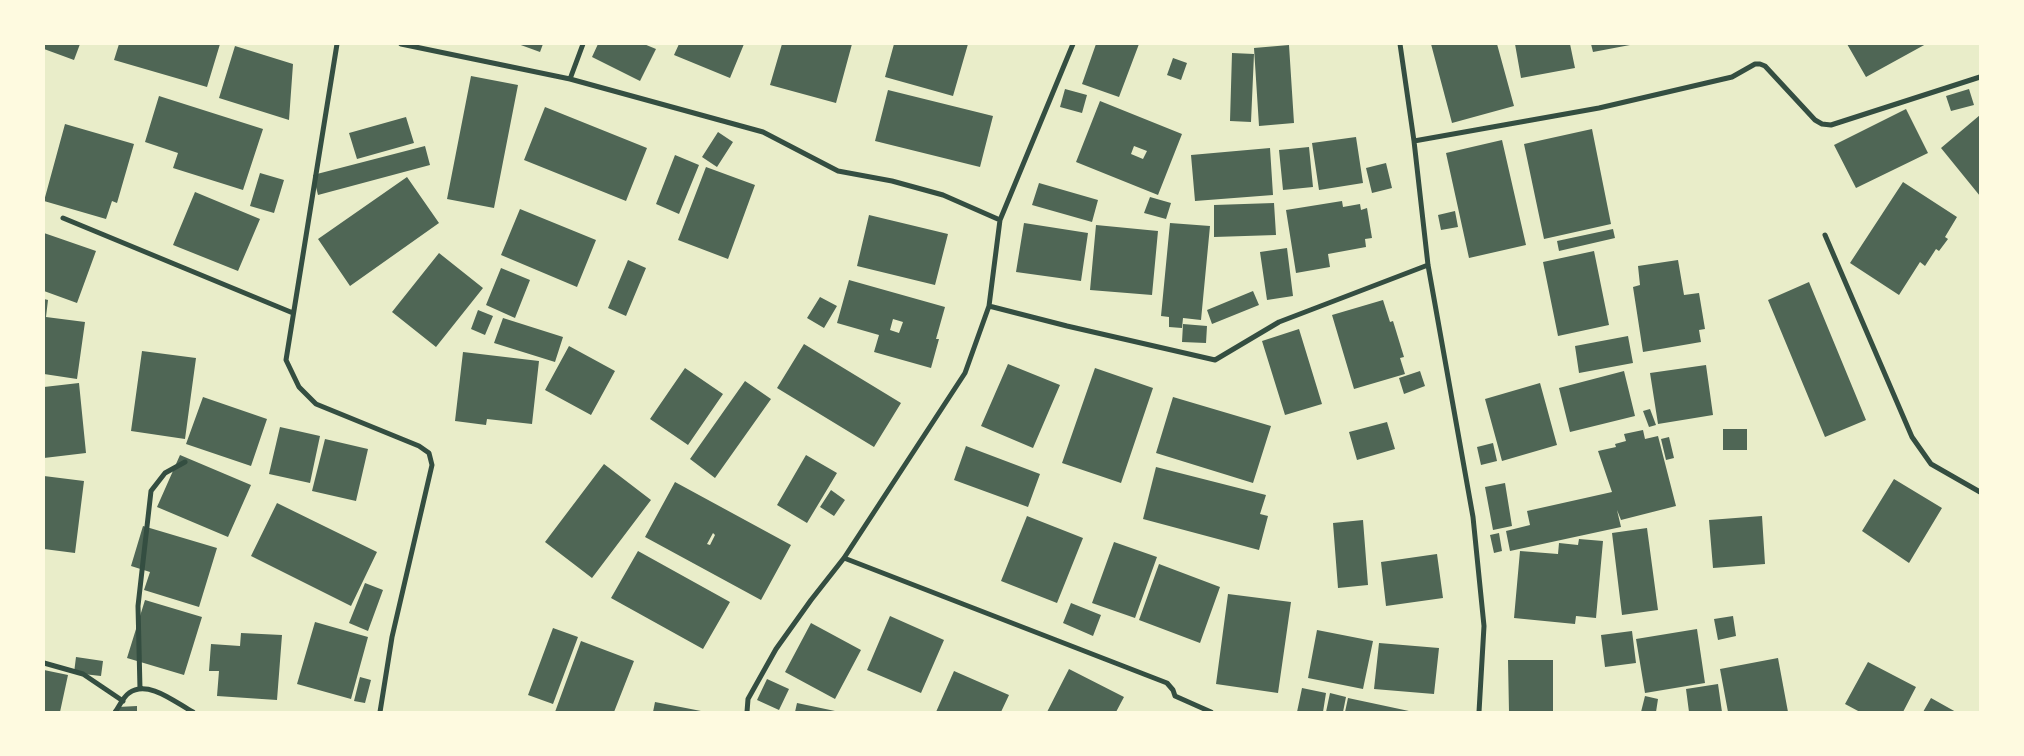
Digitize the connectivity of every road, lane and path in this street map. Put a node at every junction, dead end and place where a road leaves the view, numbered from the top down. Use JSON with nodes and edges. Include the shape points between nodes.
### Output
{"nodes":[{"id":1,"x":337,"y":44,"type":"edge"},
{"id":2,"x":401,"y":44,"type":"edge"},
{"id":3,"x":583,"y":44,"type":"edge"},
{"id":4,"x":1073,"y":44,"type":"edge"},
{"id":5,"x":1400,"y":44,"type":"edge"},
{"id":6,"x":1980,"y":77,"type":"edge"},
{"id":7,"x":570,"y":79,"type":"junction"},
{"id":8,"x":1414,"y":140,"type":"junction"},
{"id":9,"x":63,"y":218,"type":"dead end"},
{"id":10,"x":1000,"y":220,"type":"junction"},
{"id":11,"x":1825,"y":235,"type":"dead end"},
{"id":12,"x":1428,"y":265,"type":"junction"},
{"id":13,"x":989,"y":306,"type":"junction"},
{"id":14,"x":294,"y":313,"type":"junction"},
{"id":15,"x":186,"y":462,"type":"dead end"},
{"id":16,"x":1980,"y":492,"type":"edge"},
{"id":17,"x":844,"y":558,"type":"junction"},
{"id":18,"x":44,"y":664,"type":"edge"},
{"id":19,"x":140,"y":688,"type":"junction"},
{"id":20,"x":123,"y":701,"type":"junction"},
{"id":21,"x":115,"y":712,"type":"edge"},
{"id":22,"x":193,"y":712,"type":"edge"},
{"id":23,"x":380,"y":712,"type":"edge"},
{"id":24,"x":747,"y":712,"type":"edge"},
{"id":25,"x":1211,"y":712,"type":"edge"},
{"id":26,"x":1479,"y":712,"type":"edge"}],
"edges":[{"from":1,"to":14,"type":"street"},
{"from":2,"to":7,"type":"street"},
{"from":3,"to":7,"type":"street"},
{"from":4,"to":10,"type":"street"},
{"from":5,"to":8,"type":"street"},
{"from":6,"to":8,"type":"street","via":[[1831,125],[1815,120],[1765,66],[1755,64],[1732,77],[1599,108]]},
{"from":7,"to":10,"type":"street","via":[[762,132],[838,171],[892,181],[943,196]]},
{"from":8,"to":12,"type":"street"},
{"from":9,"to":14,"type":"street"},
{"from":10,"to":13,"type":"street"},
{"from":11,"to":16,"type":"street","via":[[1912,437],[1931,464]]},
{"from":12,"to":13,"type":"street","via":[[1279,322],[1215,360]]},
{"from":12,"to":26,"type":"street","via":[[1474,516],[1484,626]]},
{"from":13,"to":17,"type":"street","via":[[965,373]]},
{"from":14,"to":23,"type":"street","via":[[286,360],[299,388],[316,404],[430,453],[432,465],[392,637]]},
{"from":15,"to":19,"type":"street","via":[[164,473],[152,491],[138,606]]},
{"from":17,"to":24,"type":"street","via":[[776,650],[748,699]]},
{"from":17,"to":25,"type":"street","via":[[1167,683],[1175,696]]},
{"from":18,"to":20,"type":"street","via":[[84,674]]},
{"from":19,"to":20,"type":"street","via":[[128,694]]},
{"from":19,"to":22,"type":"street","via":[[154,690]]},
{"from":20,"to":21,"type":"street"}]}
